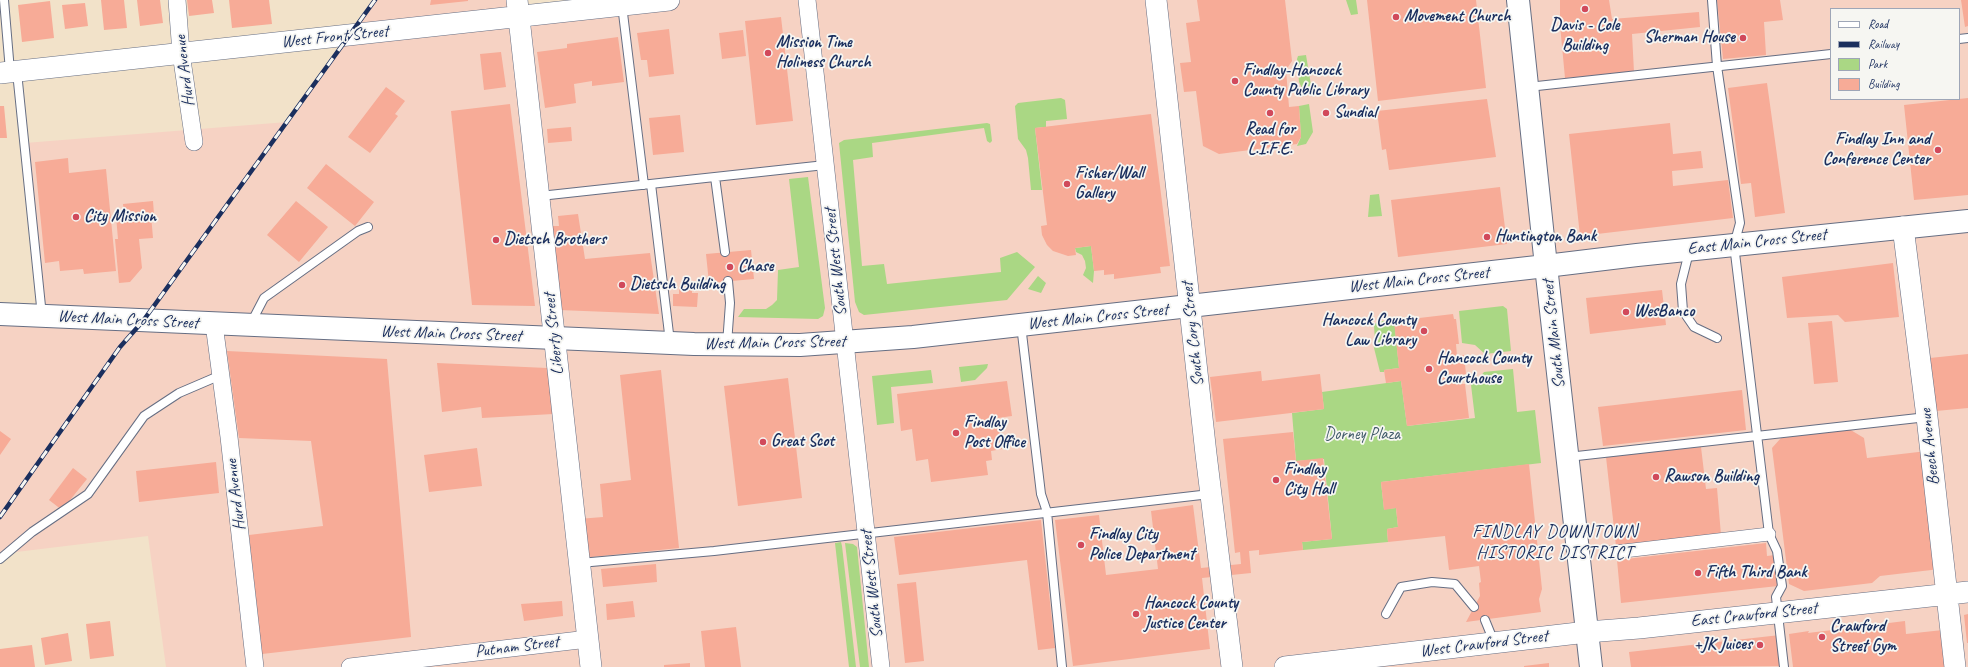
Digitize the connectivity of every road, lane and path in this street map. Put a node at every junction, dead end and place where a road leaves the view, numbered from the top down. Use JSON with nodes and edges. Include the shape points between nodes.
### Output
{"nodes":[{"id":1,"x":4,"y":0,"type":"edge"},
{"id":2,"x":177,"y":0,"type":"edge"},
{"id":3,"x":669,"y":0,"type":"edge"},
{"id":4,"x":807,"y":0,"type":"edge"},
{"id":5,"x":1156,"y":0,"type":"edge"},
{"id":6,"x":1518,"y":0,"type":"edge"},
{"id":7,"x":1712,"y":0,"type":"edge"},
{"id":8,"x":622,"y":3,"type":"edge"},
{"id":9,"x":518,"y":8,"type":"edge"},
{"id":10,"x":182,"y":53,"type":"junction"},
{"id":11,"x":1830,"y":54,"type":"edge"},
{"id":12,"x":1717,"y":66,"type":"junction"},
{"id":13,"x":9,"y":72,"type":"edge"},
{"id":14,"x":1527,"y":88,"type":"junction"},
{"id":15,"x":194,"y":142,"type":"dead end"},
{"id":16,"x":825,"y":165,"type":"junction"},
{"id":17,"x":715,"y":177,"type":"junction"},
{"id":18,"x":647,"y":185,"type":"junction"},
{"id":19,"x":539,"y":196,"type":"junction"},
{"id":20,"x":1968,"y":221,"type":"edge"},
{"id":21,"x":368,"y":227,"type":"dead end"},
{"id":22,"x":1903,"y":228,"type":"junction"},
{"id":23,"x":1734,"y":245,"type":"junction"},
{"id":24,"x":1689,"y":249,"type":"junction"},
{"id":25,"x":725,"y":252,"type":"dead end"},
{"id":26,"x":1546,"y":266,"type":"junction"},
{"id":27,"x":728,"y":282,"type":"dead end"},
{"id":28,"x":1190,"y":306,"type":"junction"},
{"id":29,"x":0,"y":314,"type":"edge"},
{"id":30,"x":42,"y":316,"type":"junction"},
{"id":31,"x":214,"y":324,"type":"junction"},
{"id":32,"x":1020,"y":325,"type":"junction"},
{"id":33,"x":249,"y":326,"type":"junction"},
{"id":34,"x":553,"y":338,"type":"junction"},
{"id":35,"x":1717,"y":338,"type":"dead end"},
{"id":36,"x":670,"y":343,"type":"junction"},
{"id":37,"x":845,"y":343,"type":"junction"},
{"id":38,"x":727,"y":345,"type":"junction"},
{"id":39,"x":221,"y":375,"type":"junction"},
{"id":40,"x":1927,"y":417,"type":"junction"},
{"id":41,"x":1758,"y":436,"type":"junction"},
{"id":42,"x":1568,"y":457,"type":"junction"},
{"id":43,"x":1211,"y":494,"type":"junction"},
{"id":44,"x":1047,"y":512,"type":"junction"},
{"id":45,"x":866,"y":533,"type":"junction"},
{"id":46,"x":1769,"y":534,"type":"junction"},
{"id":47,"x":1607,"y":553,"type":"dead end"},
{"id":48,"x":0,"y":559,"type":"edge"},
{"id":49,"x":579,"y":563,"type":"junction"},
{"id":50,"x":1968,"y":592,"type":"edge"},
{"id":51,"x":1947,"y":594,"type":"junction"},
{"id":52,"x":1474,"y":607,"type":"dead end"},
{"id":53,"x":1778,"y":612,"type":"junction"},
{"id":54,"x":1386,"y":614,"type":"dead end"},
{"id":55,"x":1485,"y":620,"type":"dead end"},
{"id":56,"x":1588,"y":632,"type":"junction"},
{"id":57,"x":588,"y":639,"type":"junction"},
{"id":58,"x":1494,"y":642,"type":"junction"},
{"id":59,"x":255,"y":667,"type":"edge"},
{"id":60,"x":350,"y":667,"type":"edge"},
{"id":61,"x":591,"y":667,"type":"edge"},
{"id":62,"x":881,"y":667,"type":"edge"},
{"id":63,"x":1062,"y":667,"type":"edge"},
{"id":64,"x":1232,"y":667,"type":"edge"},
{"id":65,"x":1285,"y":667,"type":"edge"},
{"id":66,"x":1592,"y":667,"type":"edge"},
{"id":67,"x":1784,"y":667,"type":"edge"},
{"id":68,"x":1955,"y":667,"type":"edge"}],
"edges":[{"from":1,"to":13,"type":"lane"},
{"from":2,"to":10,"type":"street","name":"Hurd Avenue"},
{"from":3,"to":8,"type":"street","name":"West Front Street"},
{"from":4,"to":16,"type":"street","name":"South West Street"},
{"from":5,"to":28,"type":"street","name":"South Cory Street"},
{"from":6,"to":14,"type":"main road","name":"South Main Street"},
{"from":7,"to":12,"type":"lane"},
{"from":8,"to":9,"type":"street","name":"West Front Street"},
{"from":8,"to":18,"type":"lane"},
{"from":9,"to":10,"type":"street","name":"West Front Street"},
{"from":9,"to":19,"type":"street","name":"Liberty Street"},
{"from":10,"to":13,"type":"street","name":"West Front Street"},
{"from":10,"to":15,"type":"street","name":"Hurd Avenue"},
{"from":11,"to":12,"type":"lane"},
{"from":12,"to":14,"type":"lane"},
{"from":12,"to":23,"type":"lane","via":[[1740,223]]},
{"from":13,"to":30,"type":"lane"},
{"from":14,"to":26,"type":"main road","name":"South Main Street"},
{"from":16,"to":17,"type":"lane"},
{"from":16,"to":37,"type":"street","name":"South West Street"},
{"from":17,"to":18,"type":"lane"},
{"from":17,"to":25,"type":"lane"},
{"from":18,"to":19,"type":"lane"},
{"from":18,"to":36,"type":"lane"},
{"from":19,"to":34,"type":"street","name":"Liberty Street"},
{"from":20,"to":22,"type":"main road","name":"East Main Cross Street"},
{"from":21,"to":33,"type":"lane","via":[[358,231],[264,298]]},
{"from":22,"to":23,"type":"main road","name":"East Main Cross Street"},
{"from":22,"to":40,"type":"street","name":"Beech Avenue"},
{"from":23,"to":24,"type":"main road","name":"East Main Cross Street"},
{"from":23,"to":41,"type":"lane"},
{"from":24,"to":26,"type":"main road","name":"East Main Cross Street"},
{"from":24,"to":35,"type":"lane","via":[[1680,284],[1683,311],[1694,327]]},
{"from":26,"to":28,"type":"main road","name":"West Main Cross Street"},
{"from":26,"to":42,"type":"main road","name":"South Main Street"},
{"from":27,"to":38,"type":"lane","via":[[730,302]]},
{"from":28,"to":32,"type":"main road","name":"West Main Cross Street"},
{"from":28,"to":43,"type":"street","name":"South Cory Street"},
{"from":29,"to":30,"type":"main road","name":"West Main Cross Street"},
{"from":30,"to":31,"type":"main road","name":"West Main Cross Street"},
{"from":31,"to":33,"type":"main road","name":"West Main Cross Street"},
{"from":31,"to":39,"type":"street","name":"Hurd Avenue"},
{"from":32,"to":37,"type":"main road","name":"West Main Cross Street"},
{"from":32,"to":44,"type":"lane","via":[[1041,494]]},
{"from":33,"to":34,"type":"main road","name":"West Main Cross Street"},
{"from":34,"to":36,"type":"main road","name":"West Main Cross Street"},
{"from":34,"to":49,"type":"street","name":"Liberty Street"},
{"from":36,"to":38,"type":"main road","name":"West Main Cross Street"},
{"from":37,"to":38,"type":"main road","name":"West Main Cross Street","via":[[791,346]]},
{"from":37,"to":45,"type":"street","name":"South West Street"},
{"from":39,"to":48,"type":"lane","via":[[179,393],[144,416],[88,494],[32,532]]},
{"from":39,"to":59,"type":"street","name":"Hurd Avenue"},
{"from":40,"to":41,"type":"lane"},
{"from":40,"to":51,"type":"street","name":"Beech Avenue"},
{"from":41,"to":42,"type":"lane"},
{"from":41,"to":46,"type":"lane"},
{"from":42,"to":56,"type":"main road","name":"South Main Street"},
{"from":43,"to":44,"type":"lane"},
{"from":43,"to":64,"type":"street","name":"South Cory Street"},
{"from":44,"to":45,"type":"lane"},
{"from":44,"to":63,"type":"lane"},
{"from":45,"to":49,"type":"lane","via":[[714,551]]},
{"from":45,"to":62,"type":"street","name":"South West Street"},
{"from":46,"to":47,"type":"street"},
{"from":46,"to":53,"type":"lane","via":[[1777,552],[1782,586],[1776,597]]},
{"from":49,"to":57,"type":"street","name":"Liberty Street"},
{"from":50,"to":51,"type":"street","name":"East Crawford Street"},
{"from":51,"to":53,"type":"street","name":"East Crawford Street"},
{"from":51,"to":68,"type":"street","name":"Beech Avenue"},
{"from":52,"to":54,"type":"lane","via":[[1455,584],[1432,582],[1401,587]]},
{"from":53,"to":56,"type":"street","name":"East Crawford Street"},
{"from":53,"to":67,"type":"lane"},
{"from":55,"to":58,"type":"lane"},
{"from":56,"to":58,"type":"street","name":"West Crawford Street"},
{"from":56,"to":66,"type":"main road","name":"South Main Street"},
{"from":57,"to":60,"type":"street","name":"Putnam Street"},
{"from":57,"to":61,"type":"street","name":"Liberty Street"},
{"from":58,"to":65,"type":"street","name":"West Crawford Street","via":[[1393,658]]}]}
